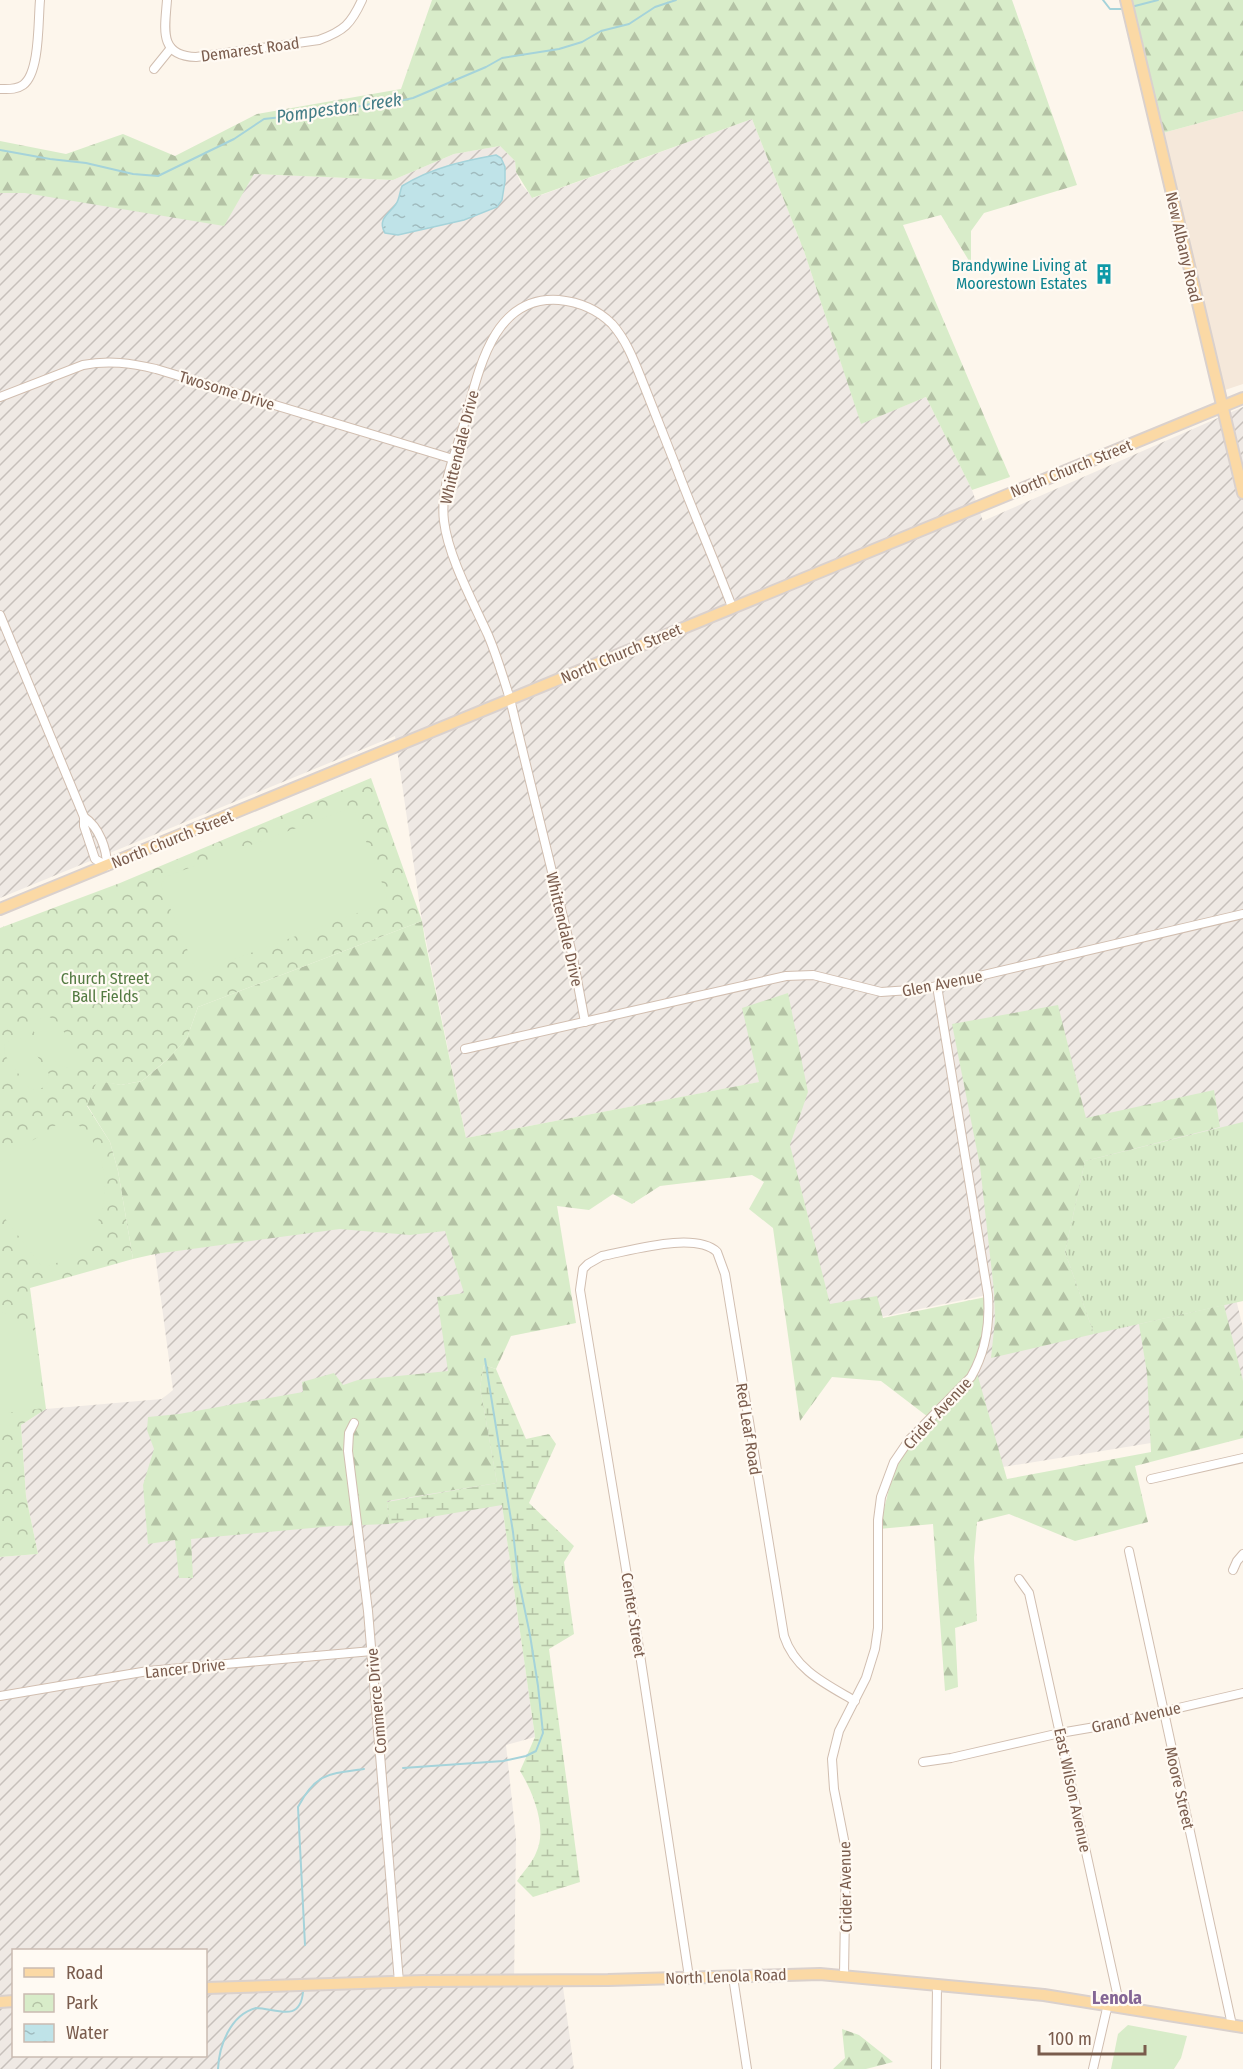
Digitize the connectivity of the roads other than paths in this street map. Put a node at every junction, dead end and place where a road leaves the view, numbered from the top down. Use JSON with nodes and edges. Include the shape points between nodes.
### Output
{"nodes":[{"id":1,"x":40,"y":0,"type":"edge"},
{"id":2,"x":167,"y":0,"type":"edge"},
{"id":3,"x":362,"y":0,"type":"edge"},
{"id":4,"x":1126,"y":0,"type":"edge"},
{"id":5,"x":171,"y":48,"type":"junction"},
{"id":6,"x":154,"y":69,"type":"dead end"},
{"id":7,"x":0,"y":88,"type":"edge"},
{"id":8,"x":0,"y":397,"type":"edge"},
{"id":9,"x":1243,"y":398,"type":"edge"},
{"id":10,"x":1221,"y":407,"type":"junction"},
{"id":11,"x":453,"y":459,"type":"junction"},
{"id":12,"x":1243,"y":493,"type":"edge"},
{"id":13,"x":732,"y":607,"type":"junction"},
{"id":14,"x":0,"y":615,"type":"edge"},
{"id":15,"x":510,"y":699,"type":"junction"},
{"id":16,"x":107,"y":866,"type":"junction"},
{"id":17,"x":0,"y":909,"type":"edge"},
{"id":18,"x":1243,"y":914,"type":"edge"},
{"id":19,"x":937,"y":987,"type":"junction"},
{"id":20,"x":585,"y":1022,"type":"junction"},
{"id":21,"x":465,"y":1049,"type":"dead end"},
{"id":22,"x":594,"y":1260,"type":"joint"},
{"id":23,"x":354,"y":1423,"type":"dead end"},
{"id":24,"x":1243,"y":1458,"type":"edge"},
{"id":25,"x":1150,"y":1479,"type":"dead end"},
{"id":26,"x":1129,"y":1551,"type":"dead end"},
{"id":27,"x":1243,"y":1554,"type":"edge"},
{"id":28,"x":1233,"y":1570,"type":"dead end"},
{"id":29,"x":1018,"y":1579,"type":"dead end"},
{"id":30,"x":372,"y":1651,"type":"junction"},
{"id":31,"x":1243,"y":1693,"type":"edge"},
{"id":32,"x":0,"y":1696,"type":"edge"},
{"id":33,"x":855,"y":1701,"type":"junction"},
{"id":34,"x":1163,"y":1711,"type":"junction"},
{"id":35,"x":1060,"y":1733,"type":"junction"},
{"id":36,"x":922,"y":1762,"type":"dead end"},
{"id":37,"x":844,"y":1975,"type":"junction"},
{"id":38,"x":689,"y":1977,"type":"junction"},
{"id":39,"x":733,"y":1977,"type":"junction"},
{"id":40,"x":399,"y":1982,"type":"junction"},
{"id":41,"x":937,"y":1985,"type":"junction"},
{"id":42,"x":207,"y":1988,"type":"edge"},
{"id":43,"x":1112,"y":2005,"type":"junction"},
{"id":44,"x":1237,"y":2026,"type":"edge"},
{"id":45,"x":747,"y":2069,"type":"edge"},
{"id":46,"x":936,"y":2069,"type":"edge"},
{"id":47,"x":1093,"y":2069,"type":"edge"}],
"edges":[{"from":1,"to":7,"type":"street","via":[[33,69],[24,84]]},
{"from":2,"to":5,"type":"street","via":[[164,34]]},
{"from":3,"to":5,"type":"street","name":"Demarest Road","via":[[344,28],[319,40],[196,57]]},
{"from":4,"to":10,"type":"main road","name":"New Albany Road"},
{"from":5,"to":6,"type":"street"},
{"from":8,"to":11,"type":"street","name":"Twosome Drive","via":[[83,365],[126,362]]},
{"from":9,"to":10,"type":"main road","name":"North Church Street"},
{"from":10,"to":12,"type":"main road","name":"New Albany Road"},
{"from":10,"to":13,"type":"main road","name":"North Church Street"},
{"from":11,"to":13,"type":"street","name":"Whittendale Drive","via":[[482,361],[502,324],[522,308],[544,301],[567,301],[590,308],[611,323],[627,345]]},
{"from":11,"to":15,"type":"street","name":"Whittendale Drive","via":[[444,494],[444,524]]},
{"from":13,"to":15,"type":"main road","name":"North Church Street"},
{"from":14,"to":16,"type":"street","via":[[84,817],[95,859]]},
{"from":15,"to":16,"type":"main road","name":"North Church Street"},
{"from":15,"to":20,"type":"street","name":"Whittendale Drive"},
{"from":16,"to":17,"type":"main road","name":"North Church Street"},
{"from":18,"to":19,"type":"street","name":"Glen Avenue"},
{"from":19,"to":20,"type":"street","name":"Glen Avenue","via":[[881,992],[827,977],[796,974]]},
{"from":19,"to":33,"type":"street","name":"Crider Avenue","via":[[988,1295],[988,1332],[971,1377],[909,1440],[884,1485],[879,1509],[877,1638],[870,1669]]},
{"from":20,"to":21,"type":"street","name":"Glen Avenue"},
{"from":22,"to":33,"type":"street","name":"Red Leaf Road","via":[[673,1243],[705,1244],[721,1258],[784,1636],[801,1665]]},
{"from":22,"to":38,"type":"street","name":"Center Street","via":[[583,1269],[580,1290]]},
{"from":23,"to":30,"type":"street","name":"Commerce Drive","via":[[348,1451]]},
{"from":24,"to":25,"type":"street"},
{"from":26,"to":34,"type":"street","name":"Moore Street"},
{"from":27,"to":28,"type":"street"},
{"from":29,"to":35,"type":"street","name":"East Wilson Avenue","via":[[1029,1593]]},
{"from":30,"to":32,"type":"street","name":"Lancer Drive","via":[[148,1671]]},
{"from":30,"to":40,"type":"street","name":"Commerce Drive"},
{"from":31,"to":34,"type":"street","name":"Grand Avenue"},
{"from":33,"to":37,"type":"street","name":"Crider Avenue","via":[[836,1740],[832,1768],[846,1850]]},
{"from":34,"to":35,"type":"street","name":"Grand Avenue"},
{"from":34,"to":44,"type":"street","name":"Moore Street"},
{"from":35,"to":36,"type":"street","name":"Grand Avenue"},
{"from":35,"to":43,"type":"street","name":"East Wilson Avenue","via":[[1117,1994]]},
{"from":37,"to":39,"type":"main road","name":"North Lenola Road"},
{"from":37,"to":41,"type":"main road","name":"North Lenola Road"},
{"from":38,"to":39,"type":"main road","name":"North Lenola Road"},
{"from":38,"to":40,"type":"main road","name":"North Lenola Road"},
{"from":39,"to":45,"type":"street"},
{"from":40,"to":42,"type":"main road","name":"North Lenola Road"},
{"from":41,"to":43,"type":"main road","name":"North Lenola Road"},
{"from":41,"to":46,"type":"street"},
{"from":43,"to":44,"type":"main road","name":"North Lenola Road"},
{"from":43,"to":47,"type":"street"}]}
